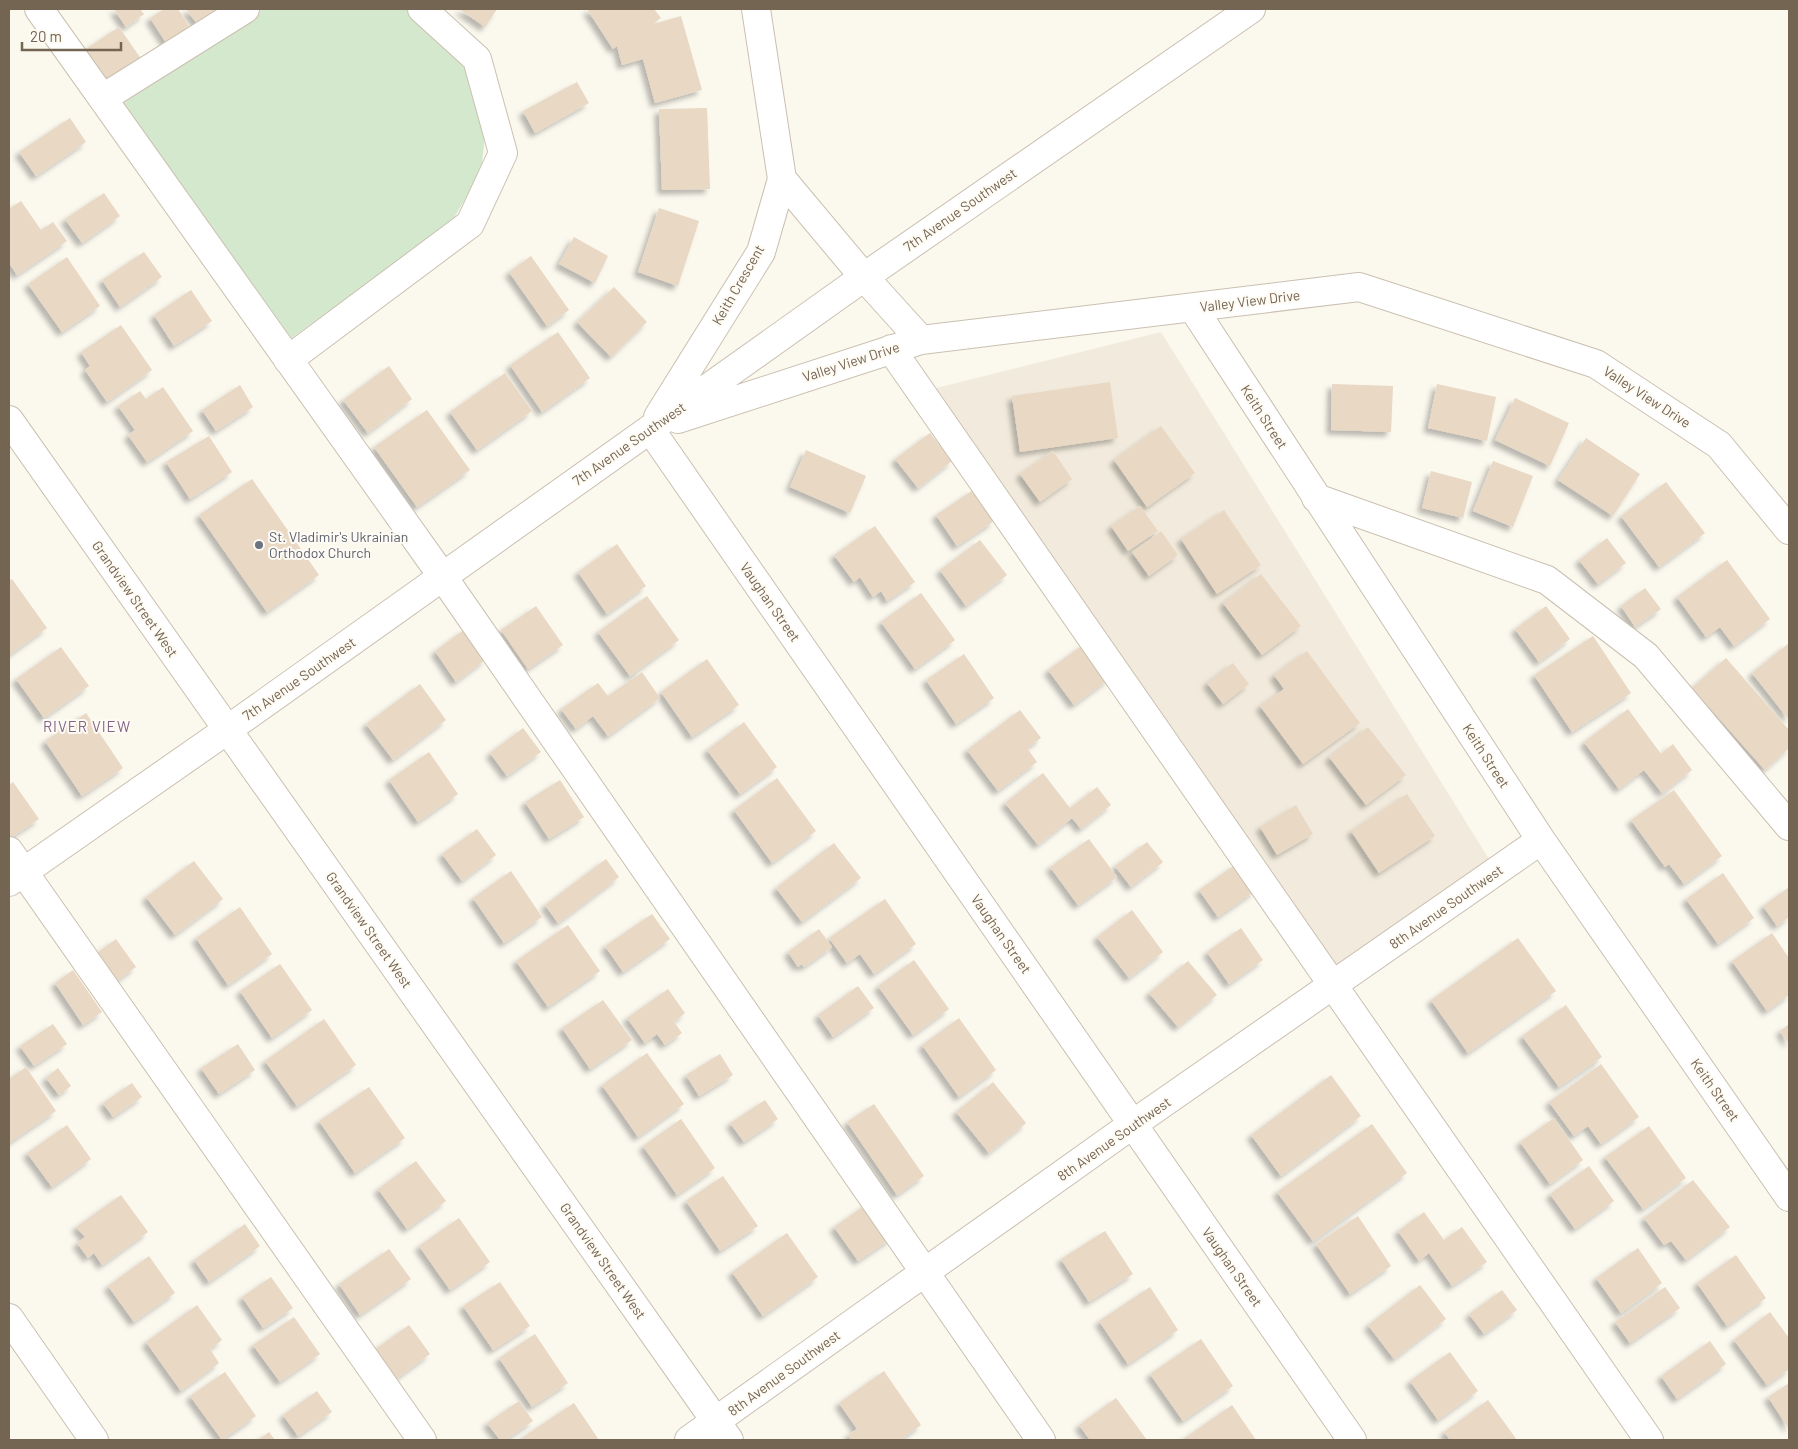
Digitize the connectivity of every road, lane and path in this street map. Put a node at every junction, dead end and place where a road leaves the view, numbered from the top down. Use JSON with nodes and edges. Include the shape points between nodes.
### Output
{"nodes":[{"id":1,"x":39,"y":9,"type":"edge"},
{"id":2,"x":245,"y":9,"type":"edge"},
{"id":3,"x":422,"y":9,"type":"edge"},
{"id":4,"x":756,"y":9,"type":"edge"},
{"id":5,"x":1252,"y":9,"type":"edge"},
{"id":6,"x":103,"y":98,"type":"junction"},
{"id":7,"x":782,"y":179,"type":"junction"},
{"id":8,"x":864,"y":277,"type":"junction"},
{"id":9,"x":1193,"y":308,"type":"junction"},
{"id":10,"x":921,"y":340,"type":"junction"},
{"id":11,"x":891,"y":349,"type":"junction"},
{"id":12,"x":288,"y":360,"type":"junction"},
{"id":13,"x":9,"y":420,"type":"edge"},
{"id":14,"x":650,"y":429,"type":"junction"},
{"id":15,"x":1316,"y":498,"type":"junction"},
{"id":16,"x":1789,"y":530,"type":"edge"},
{"id":17,"x":443,"y":577,"type":"junction"},
{"id":18,"x":228,"y":730,"type":"junction"},
{"id":19,"x":1789,"y":826,"type":"edge"},
{"id":20,"x":1541,"y":840,"type":"junction"},
{"id":21,"x":14,"y":868,"type":"edge"},
{"id":22,"x":1332,"y":987,"type":"junction"},
{"id":23,"x":1133,"y":1124,"type":"junction"},
{"id":24,"x":1789,"y":1197,"type":"edge"},
{"id":25,"x":925,"y":1272,"type":"junction"},
{"id":26,"x":9,"y":1318,"type":"edge"},
{"id":27,"x":722,"y":1431,"type":"edge"},
{"id":28,"x":94,"y":1440,"type":"edge"},
{"id":29,"x":422,"y":1440,"type":"edge"},
{"id":30,"x":689,"y":1440,"type":"edge"},
{"id":31,"x":1041,"y":1440,"type":"edge"},
{"id":32,"x":1352,"y":1440,"type":"edge"},
{"id":33,"x":1649,"y":1440,"type":"edge"}],
"edges":[{"from":1,"to":6,"type":"street"},
{"from":2,"to":6,"type":"street"},
{"from":3,"to":12,"type":"street","via":[[477,59],[503,153],[470,224]]},
{"from":4,"to":7,"type":"street","name":"Keith Crescent"},
{"from":5,"to":8,"type":"street","name":"7th Avenue Southwest"},
{"from":6,"to":12,"type":"street"},
{"from":7,"to":8,"type":"street"},
{"from":7,"to":14,"type":"street","name":"Keith Crescent","via":[[761,252]]},
{"from":8,"to":10,"type":"street"},
{"from":8,"to":14,"type":"street","name":"7th Avenue Southwest"},
{"from":9,"to":10,"type":"street","name":"Valley View Drive"},
{"from":9,"to":15,"type":"street","name":"Keith Street"},
{"from":9,"to":16,"type":"street","name":"Valley View Drive","via":[[1359,287],[1596,364],[1719,445]]},
{"from":10,"to":11,"type":"street","name":"Valley View Drive"},
{"from":11,"to":14,"type":"street","name":"Valley View Drive"},
{"from":11,"to":22,"type":"street"},
{"from":12,"to":17,"type":"street"},
{"from":13,"to":18,"type":"street","name":"Grandview Street West"},
{"from":14,"to":17,"type":"street","name":"7th Avenue Southwest"},
{"from":14,"to":23,"type":"street","name":"Vaughan Street"},
{"from":15,"to":19,"type":"street","via":[[1547,580],[1646,656]]},
{"from":15,"to":20,"type":"street","name":"Keith Street"},
{"from":17,"to":18,"type":"street","name":"7th Avenue Southwest"},
{"from":17,"to":25,"type":"street"},
{"from":18,"to":21,"type":"street","name":"7th Avenue Southwest"},
{"from":18,"to":27,"type":"street","name":"Grandview Street West"},
{"from":20,"to":22,"type":"street","name":"8th Avenue Southwest"},
{"from":20,"to":24,"type":"street","name":"Keith Street"},
{"from":21,"to":29,"type":"street"},
{"from":22,"to":23,"type":"street","name":"8th Avenue Southwest"},
{"from":22,"to":33,"type":"street"},
{"from":23,"to":25,"type":"street","name":"8th Avenue Southwest"},
{"from":23,"to":32,"type":"street","name":"Vaughan Street"},
{"from":25,"to":27,"type":"street","name":"8th Avenue Southwest"},
{"from":25,"to":31,"type":"street"},
{"from":26,"to":28,"type":"street"},
{"from":27,"to":30,"type":"street","name":"8th Avenue Southwest"}]}
